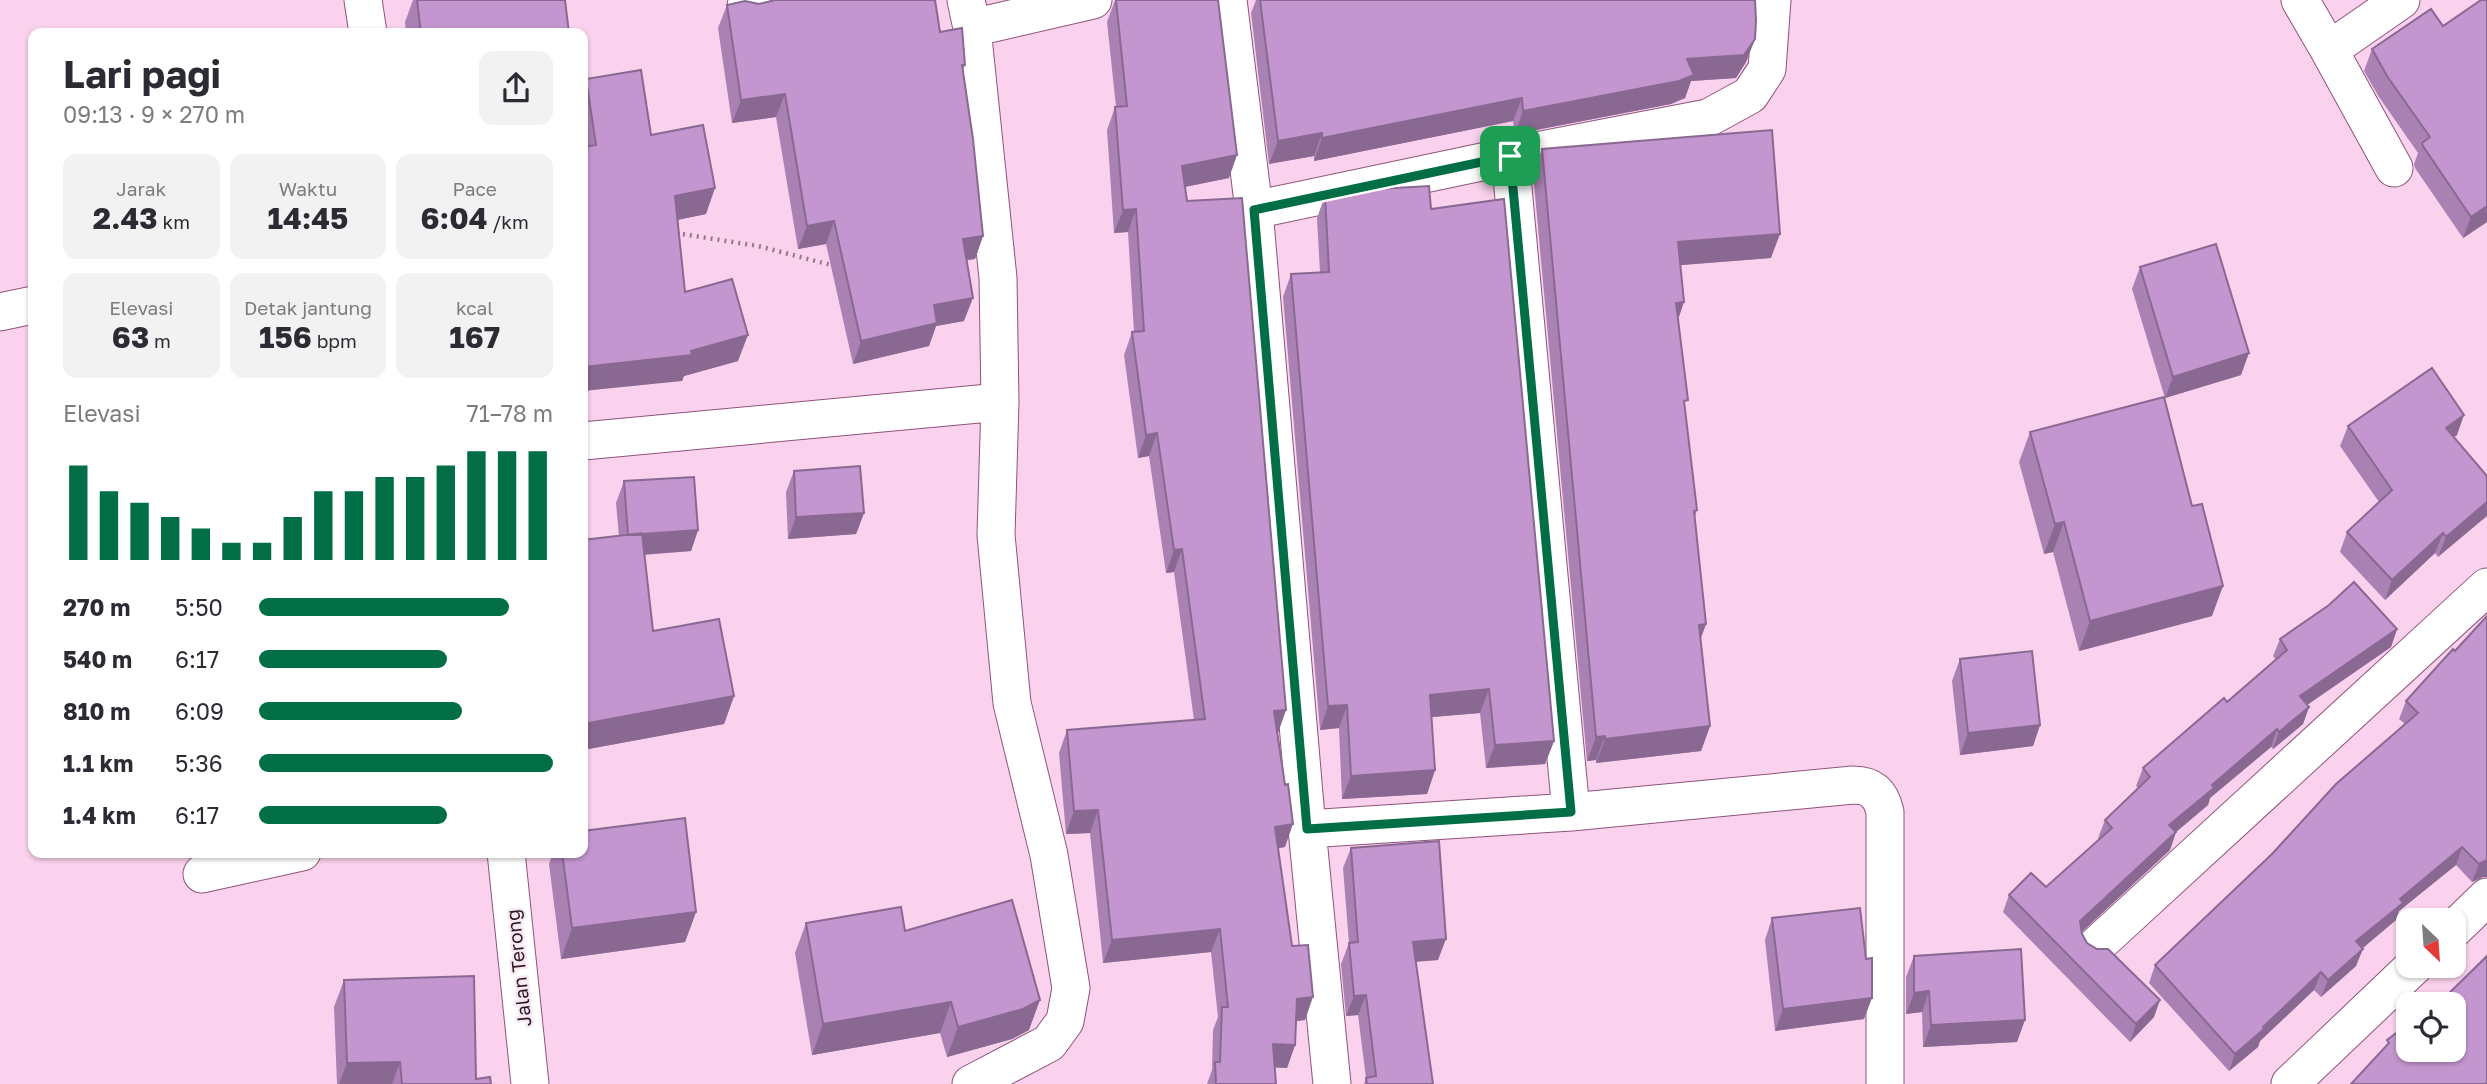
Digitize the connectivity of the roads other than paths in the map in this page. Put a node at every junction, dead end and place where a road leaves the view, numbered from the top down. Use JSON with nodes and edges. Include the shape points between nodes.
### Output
{"nodes":[{"id":1,"x":363,"y":0,"type":"edge"},
{"id":2,"x":1093,"y":0,"type":"edge"},
{"id":3,"x":1228,"y":0,"type":"edge"},
{"id":4,"x":1772,"y":0,"type":"edge"},
{"id":5,"x":2300,"y":0,"type":"edge"},
{"id":6,"x":2401,"y":0,"type":"edge"},
{"id":7,"x":968,"y":14,"type":"edge"},
{"id":8,"x":367,"y":28,"type":"edge"},
{"id":9,"x":2329,"y":50,"type":"junction"},
{"id":10,"x":1510,"y":156,"type":"junction"},
{"id":11,"x":2394,"y":168,"type":"dead end"},
{"id":12,"x":1254,"y":210,"type":"junction"},
{"id":13,"x":28,"y":306,"type":"edge"},
{"id":14,"x":0,"y":312,"type":"edge"},
{"id":15,"x":1000,"y":402,"type":"junction"},
{"id":16,"x":588,"y":441,"type":"edge"},
{"id":17,"x":2487,"y":587,"type":"edge"},
{"id":18,"x":1571,"y":812,"type":"junction"},
{"id":19,"x":1307,"y":829,"type":"junction"},
{"id":20,"x":275,"y":858,"type":"edge"},
{"id":21,"x":507,"y":858,"type":"edge"},
{"id":22,"x":202,"y":874,"type":"dead end"},
{"id":23,"x":2487,"y":897,"type":"edge"},
{"id":24,"x":2466,"y":917,"type":"edge"},
{"id":25,"x":2096,"y":946,"type":"edge"},
{"id":26,"x":2401,"y":978,"type":"edge"},
{"id":27,"x":530,"y":1084,"type":"edge"},
{"id":28,"x":971,"y":1084,"type":"edge"},
{"id":29,"x":1332,"y":1084,"type":"edge"},
{"id":30,"x":1885,"y":1084,"type":"edge"},
{"id":31,"x":2290,"y":1084,"type":"edge"}],
"edges":[{"from":1,"to":8,"type":"street"},
{"from":2,"to":7,"type":"street"},
{"from":3,"to":12,"type":"street"},
{"from":4,"to":10,"type":"street","via":[[1767,69],[1751,95],[1708,118]]},
{"from":5,"to":9,"type":"street"},
{"from":6,"to":9,"type":"street"},
{"from":7,"to":15,"type":"street","via":[[998,278]]},
{"from":9,"to":11,"type":"street"},
{"from":10,"to":12,"type":"street"},
{"from":10,"to":18,"type":"street"},
{"from":12,"to":19,"type":"street"},
{"from":13,"to":14,"type":"street"},
{"from":15,"to":16,"type":"street"},
{"from":15,"to":28,"type":"street","via":[[996,534],[1012,703],[1049,855],[1071,988],[1065,1021],[1049,1043]]},
{"from":17,"to":25,"type":"street"},
{"from":18,"to":19,"type":"street"},
{"from":18,"to":30,"type":"street","via":[[1853,785],[1874,791],[1882,798],[1885,812]]},
{"from":19,"to":29,"type":"street"},
{"from":20,"to":22,"type":"street"},
{"from":21,"to":27,"type":"street","name":"Jalan Terong"},
{"from":23,"to":24,"type":"street"},
{"from":26,"to":31,"type":"street"}]}
